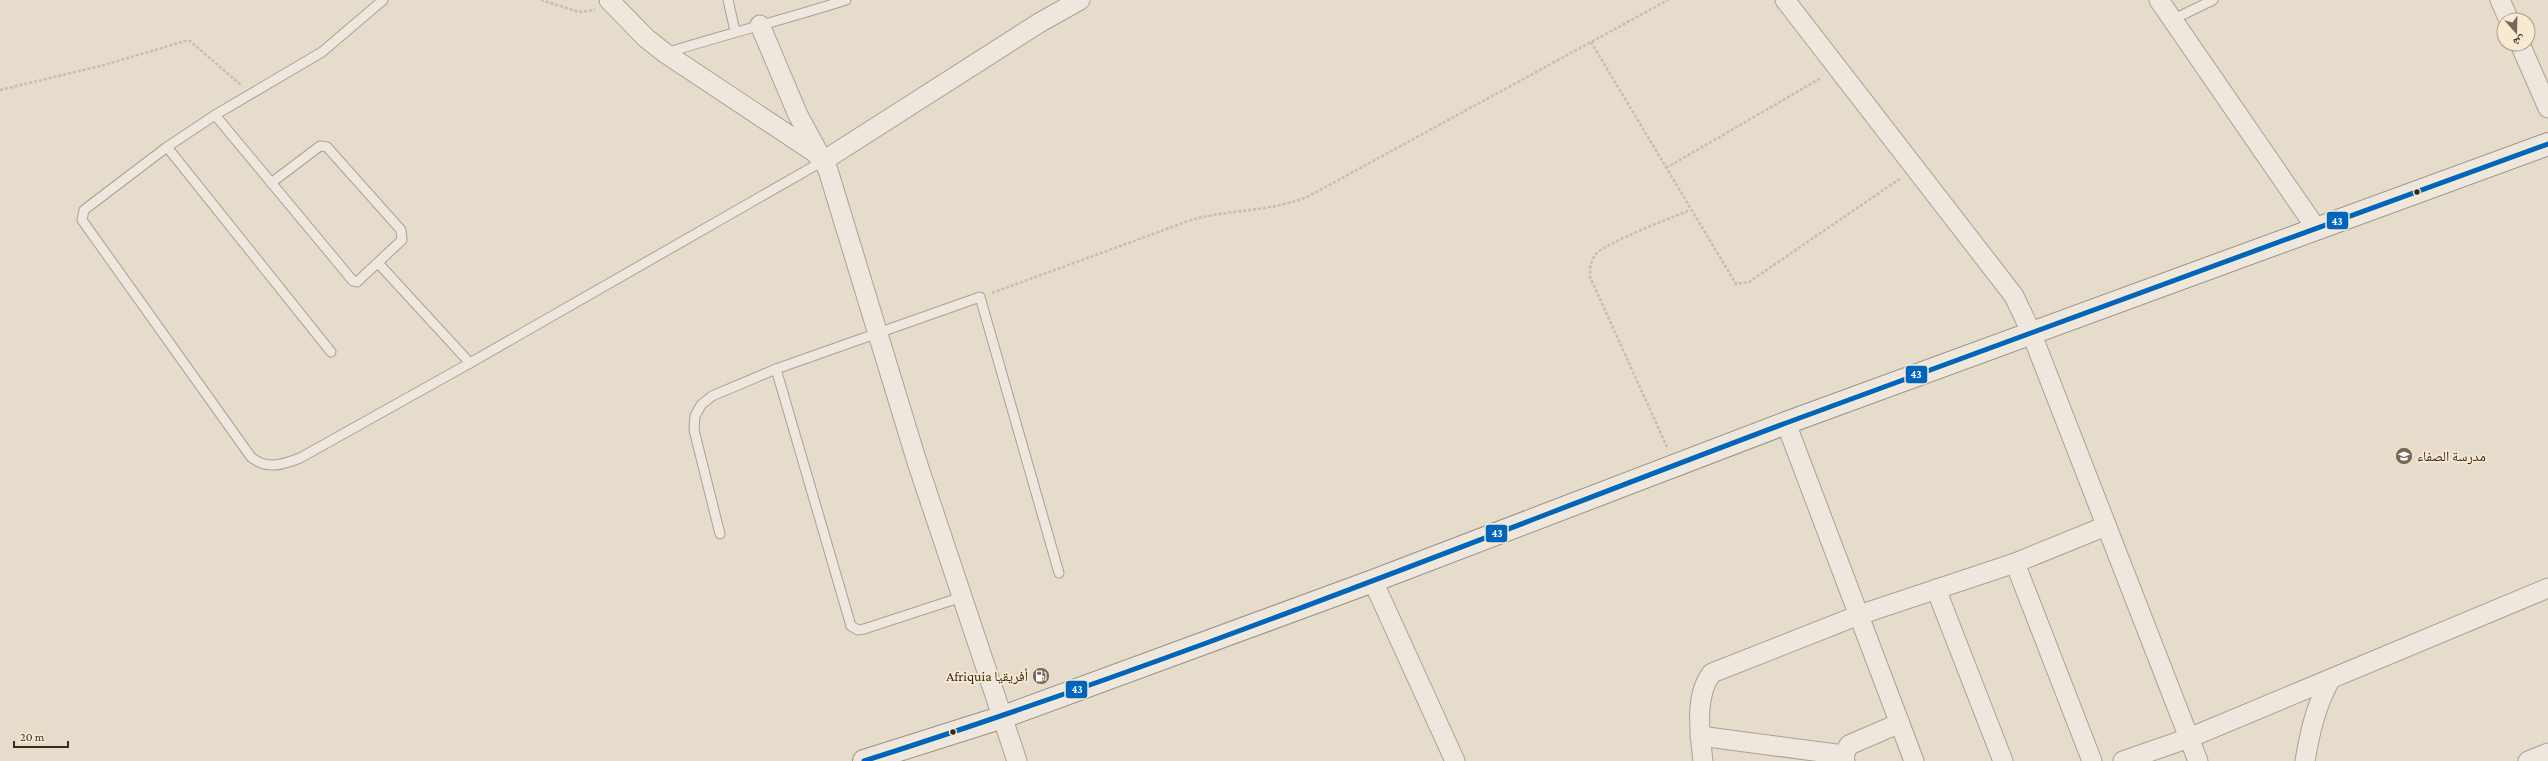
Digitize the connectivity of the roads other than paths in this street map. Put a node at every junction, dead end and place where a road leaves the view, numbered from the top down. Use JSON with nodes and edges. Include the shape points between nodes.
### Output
{"nodes":[{"id":1,"x":383,"y":0,"type":"edge"},
{"id":2,"x":728,"y":0,"type":"edge"},
{"id":3,"x":846,"y":0,"type":"edge"},
{"id":4,"x":1080,"y":0,"type":"edge"},
{"id":5,"x":1786,"y":0,"type":"edge"},
{"id":6,"x":2159,"y":0,"type":"edge"},
{"id":7,"x":2213,"y":0,"type":"edge"},
{"id":8,"x":2500,"y":0,"type":"edge"},
{"id":9,"x":612,"y":3,"type":"edge"},
{"id":10,"x":2505,"y":12,"type":"edge"},
{"id":11,"x":2174,"y":19,"type":"junction"},
{"id":12,"x":760,"y":25,"type":"junction"},
{"id":13,"x":735,"y":31,"type":"junction"},
{"id":14,"x":2524,"y":52,"type":"edge"},
{"id":15,"x":665,"y":53,"type":"junction"},
{"id":16,"x":2548,"y":108,"type":"edge"},
{"id":17,"x":215,"y":115,"type":"junction"},
{"id":18,"x":2548,"y":144,"type":"edge"},
{"id":19,"x":167,"y":147,"type":"junction"},
{"id":20,"x":823,"y":161,"type":"junction"},
{"id":21,"x":271,"y":183,"type":"junction"},
{"id":22,"x":2316,"y":228,"type":"junction"},
{"id":23,"x":378,"y":264,"type":"junction"},
{"id":24,"x":877,"y":332,"type":"junction"},
{"id":25,"x":2031,"y":332,"type":"junction"},
{"id":26,"x":331,"y":352,"type":"dead end"},
{"id":27,"x":470,"y":363,"type":"junction"},
{"id":28,"x":776,"y":369,"type":"junction"},
{"id":29,"x":1786,"y":423,"type":"junction"},
{"id":30,"x":2106,"y":526,"type":"junction"},
{"id":31,"x":720,"y":534,"type":"dead end"},
{"id":32,"x":2015,"y":563,"type":"junction"},
{"id":33,"x":1059,"y":573,"type":"dead end"},
{"id":34,"x":1373,"y":581,"type":"junction"},
{"id":35,"x":2548,"y":588,"type":"edge"},
{"id":36,"x":1936,"y":589,"type":"junction"},
{"id":37,"x":962,"y":597,"type":"junction"},
{"id":38,"x":1859,"y":615,"type":"junction"},
{"id":39,"x":2330,"y":680,"type":"junction"},
{"id":40,"x":1003,"y":717,"type":"junction"},
{"id":41,"x":1900,"y":723,"type":"junction"},
{"id":42,"x":1700,"y":736,"type":"junction"},
{"id":43,"x":2189,"y":738,"type":"junction"},
{"id":44,"x":2548,"y":753,"type":"edge"},
{"id":45,"x":1844,"y":758,"type":"edge"},
{"id":46,"x":864,"y":761,"type":"edge"},
{"id":47,"x":1017,"y":761,"type":"edge"},
{"id":48,"x":1454,"y":761,"type":"edge"},
{"id":49,"x":1703,"y":761,"type":"edge"},
{"id":50,"x":1914,"y":761,"type":"edge"},
{"id":51,"x":2003,"y":761,"type":"edge"},
{"id":52,"x":2092,"y":761,"type":"edge"},
{"id":53,"x":2123,"y":761,"type":"edge"},
{"id":54,"x":2198,"y":761,"type":"edge"},
{"id":55,"x":2305,"y":761,"type":"edge"},
{"id":56,"x":2528,"y":761,"type":"edge"}],
"edges":[{"from":1,"to":17,"type":"lane","via":[[322,52]]},
{"from":2,"to":13,"type":"lane"},
{"from":3,"to":12,"type":"lane"},
{"from":4,"to":20,"type":"street","via":[[1039,23]]},
{"from":5,"to":25,"type":"street","via":[[2005,281]]},
{"from":6,"to":11,"type":"street"},
{"from":7,"to":11,"type":"lane"},
{"from":8,"to":10,"type":"street"},
{"from":9,"to":15,"type":"street","via":[[646,38]]},
{"from":11,"to":22,"type":"street"},
{"from":12,"to":13,"type":"lane"},
{"from":12,"to":20,"type":"street","via":[[798,115]]},
{"from":13,"to":15,"type":"lane"},
{"from":14,"to":16,"type":"street"},
{"from":15,"to":20,"type":"street","via":[[779,128]]},
{"from":17,"to":19,"type":"lane"},
{"from":17,"to":21,"type":"lane"},
{"from":18,"to":22,"type":"main road"},
{"from":19,"to":26,"type":"lane"},
{"from":19,"to":27,"type":"lane","via":[[84,210],[82,220],[251,457],[260,464],[278,465],[300,458]]},
{"from":20,"to":24,"type":"street","via":[[832,181]]},
{"from":20,"to":27,"type":"lane"},
{"from":21,"to":23,"type":"lane","via":[[353,281],[357,282]]},
{"from":21,"to":23,"type":"lane","via":[[320,146],[328,147],[403,236]]},
{"from":22,"to":25,"type":"main road"},
{"from":23,"to":27,"type":"lane"},
{"from":24,"to":28,"type":"lane"},
{"from":24,"to":33,"type":"lane","via":[[980,297]]},
{"from":24,"to":37,"type":"street"},
{"from":25,"to":29,"type":"main road"},
{"from":25,"to":30,"type":"street"},
{"from":28,"to":31,"type":"lane","via":[[712,396],[700,405],[695,416],[694,430]]},
{"from":28,"to":37,"type":"lane","via":[[854,629],[864,629]]},
{"from":29,"to":34,"type":"main road"},
{"from":29,"to":38,"type":"street"},
{"from":30,"to":32,"type":"street"},
{"from":30,"to":43,"type":"street"},
{"from":32,"to":36,"type":"street"},
{"from":32,"to":52,"type":"street"},
{"from":34,"to":40,"type":"main road"},
{"from":34,"to":48,"type":"street"},
{"from":35,"to":39,"type":"street"},
{"from":36,"to":38,"type":"street"},
{"from":36,"to":51,"type":"street"},
{"from":37,"to":40,"type":"street"},
{"from":38,"to":41,"type":"street"},
{"from":38,"to":42,"type":"street","via":[[1712,673],[1702,686]]},
{"from":39,"to":43,"type":"street"},
{"from":39,"to":55,"type":"street","via":[[2318,704]]},
{"from":40,"to":46,"type":"main road"},
{"from":40,"to":47,"type":"street"},
{"from":41,"to":45,"type":"street","via":[[1849,745]]},
{"from":41,"to":50,"type":"street"},
{"from":42,"to":45,"type":"street"},
{"from":42,"to":49,"type":"street"},
{"from":43,"to":53,"type":"street"},
{"from":43,"to":54,"type":"street"},
{"from":44,"to":56,"type":"street"}]}
